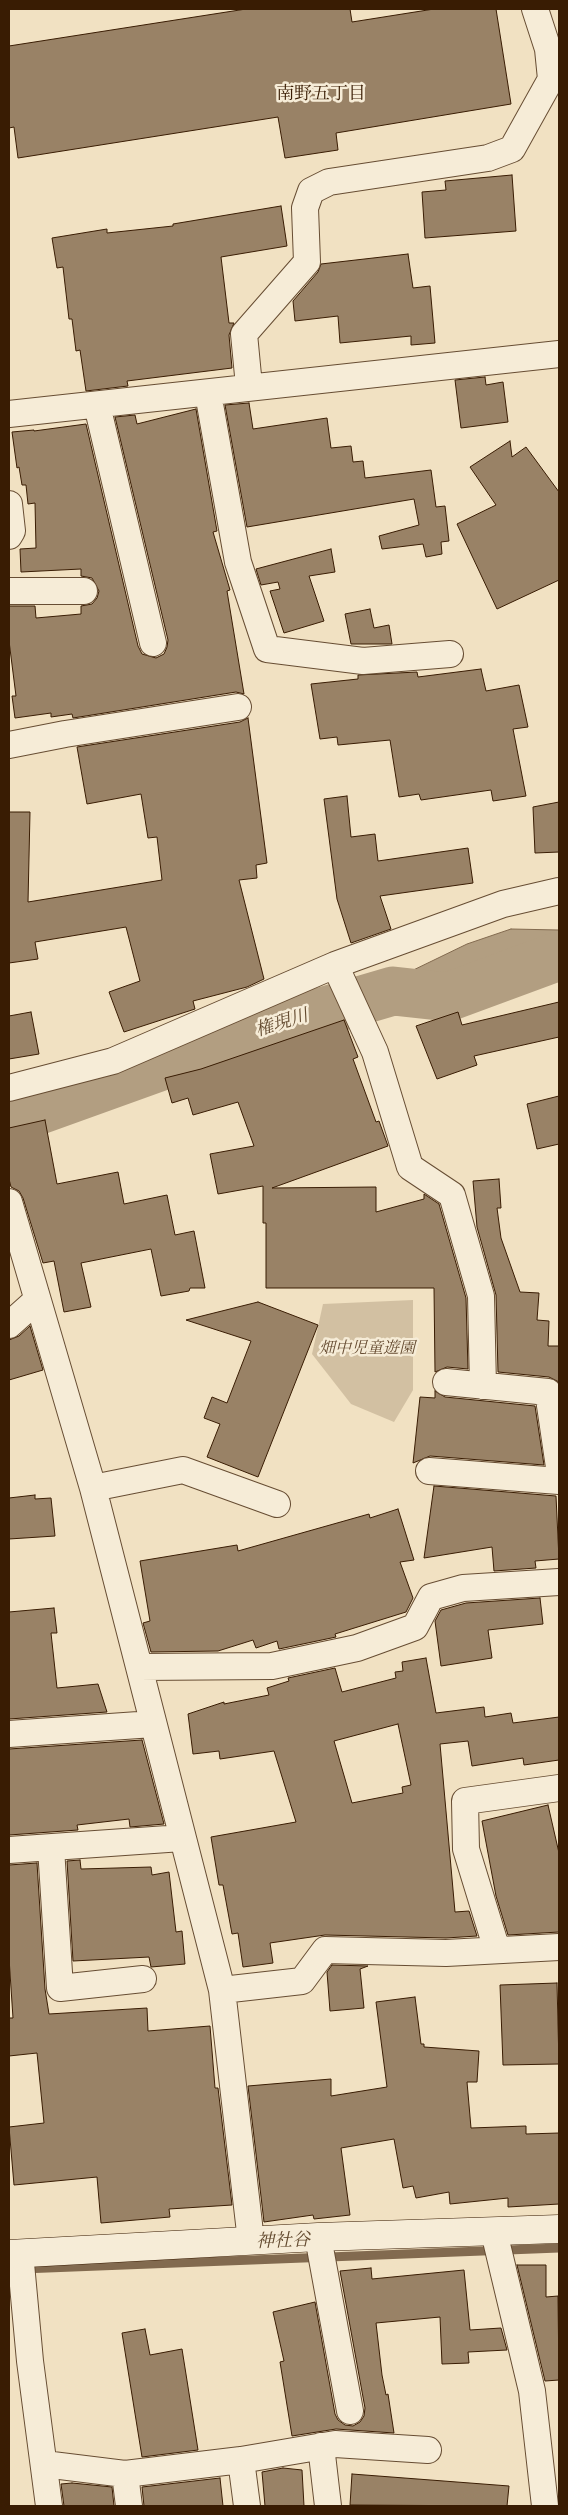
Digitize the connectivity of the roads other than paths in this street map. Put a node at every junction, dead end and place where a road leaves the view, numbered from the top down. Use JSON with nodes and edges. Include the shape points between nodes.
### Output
{"nodes":[{"id":1,"x":535,"y":9,"type":"edge"},
{"id":2,"x":559,"y":354,"type":"edge"},
{"id":3,"x":249,"y":386,"type":"junction"},
{"id":4,"x":208,"y":393,"type":"junction"},
{"id":5,"x":97,"y":405,"type":"junction"},
{"id":6,"x":9,"y":414,"type":"edge"},
{"id":7,"x":9,"y":504,"type":"edge"},
{"id":8,"x":9,"y":536,"type":"edge"},
{"id":9,"x":84,"y":591,"type":"dead end"},
{"id":10,"x":9,"y":592,"type":"edge"},
{"id":11,"x":153,"y":644,"type":"dead end"},
{"id":12,"x":450,"y":654,"type":"dead end"},
{"id":13,"x":238,"y":706,"type":"dead end"},
{"id":14,"x":9,"y":745,"type":"edge"},
{"id":15,"x":559,"y":891,"type":"edge"},
{"id":16,"x":335,"y":965,"type":"junction"},
{"id":17,"x":9,"y":1088,"type":"edge"},
{"id":18,"x":9,"y":1202,"type":"edge"},
{"id":19,"x":37,"y":1300,"type":"junction"},
{"id":20,"x":9,"y":1325,"type":"edge"},
{"id":21,"x":446,"y":1382,"type":"dead end"},
{"id":22,"x":483,"y":1386,"type":"junction"},
{"id":23,"x":559,"y":1467,"type":"edge"},
{"id":24,"x":429,"y":1471,"type":"dead end"},
{"id":25,"x":559,"y":1481,"type":"edge"},
{"id":26,"x":93,"y":1488,"type":"junction"},
{"id":27,"x":278,"y":1504,"type":"dead end"},
{"id":28,"x":559,"y":1582,"type":"edge"},
{"id":29,"x":139,"y":1668,"type":"junction"},
{"id":30,"x":153,"y":1724,"type":"junction"},
{"id":31,"x":9,"y":1734,"type":"edge"},
{"id":32,"x":559,"y":1788,"type":"edge"},
{"id":33,"x":182,"y":1838,"type":"junction"},
{"id":34,"x":51,"y":1848,"type":"junction"},
{"id":35,"x":9,"y":1850,"type":"edge"},
{"id":36,"x":559,"y":1948,"type":"edge"},
{"id":37,"x":497,"y":1950,"type":"junction"},
{"id":38,"x":143,"y":1979,"type":"dead end"},
{"id":39,"x":222,"y":1990,"type":"junction"},
{"id":40,"x":559,"y":2229,"type":"edge"},
{"id":41,"x":494,"y":2232,"type":"junction"},
{"id":42,"x":318,"y":2237,"type":"junction"},
{"id":43,"x":251,"y":2240,"type":"junction"},
{"id":44,"x":14,"y":2254,"type":"edge"},
{"id":45,"x":350,"y":2411,"type":"dead end"},
{"id":46,"x":320,"y":2446,"type":"junction"},
{"id":47,"x":428,"y":2450,"type":"dead end"},
{"id":48,"x":241,"y":2460,"type":"junction"},
{"id":49,"x":44,"y":2464,"type":"junction"},
{"id":50,"x":125,"y":2474,"type":"junction"},
{"id":51,"x":48,"y":2506,"type":"edge"},
{"id":52,"x":129,"y":2506,"type":"edge"},
{"id":53,"x":247,"y":2506,"type":"edge"},
{"id":54,"x":328,"y":2506,"type":"edge"},
{"id":55,"x":544,"y":2506,"type":"edge"}],
"edges":[{"from":1,"to":3,"type":"street","via":[[548,49],[551,79],[512,149],[488,158],[329,182],[311,191],[304,208],[307,262],[244,334]]},
{"from":2,"to":3,"type":"street"},
{"from":3,"to":4,"type":"street"},
{"from":4,"to":5,"type":"street"},
{"from":4,"to":12,"type":"street","via":[[238,562],[267,649],[364,661]]},
{"from":5,"to":6,"type":"street"},
{"from":5,"to":11,"type":"street"},
{"from":7,"to":8,"type":"street","via":[[12,531]]},
{"from":9,"to":10,"type":"street"},
{"from":13,"to":14,"type":"street"},
{"from":15,"to":16,"type":"street","via":[[503,904]]},
{"from":16,"to":17,"type":"street","via":[[113,1061]]},
{"from":16,"to":22,"type":"street","via":[[375,1052],[410,1167],[452,1194],[481,1296]]},
{"from":18,"to":19,"type":"street"},
{"from":19,"to":20,"type":"street"},
{"from":19,"to":26,"type":"street"},
{"from":21,"to":22,"type":"street"},
{"from":22,"to":23,"type":"street","via":[[548,1392]]},
{"from":24,"to":25,"type":"street"},
{"from":26,"to":27,"type":"street","via":[[182,1470]]},
{"from":26,"to":29,"type":"street"},
{"from":28,"to":29,"type":"street","via":[[463,1588],[431,1597],[415,1627],[357,1648],[272,1666]]},
{"from":29,"to":30,"type":"street"},
{"from":30,"to":31,"type":"street"},
{"from":30,"to":33,"type":"street"},
{"from":32,"to":37,"type":"street","via":[[465,1801],[466,1849]]},
{"from":33,"to":34,"type":"street"},
{"from":33,"to":39,"type":"street"},
{"from":34,"to":35,"type":"street"},
{"from":34,"to":38,"type":"street","via":[[60,1988]]},
{"from":36,"to":37,"type":"street"},
{"from":37,"to":39,"type":"street","via":[[446,1953],[325,1950],[302,1981]]},
{"from":39,"to":43,"type":"street"},
{"from":40,"to":41,"type":"street"},
{"from":41,"to":42,"type":"street"},
{"from":41,"to":55,"type":"street","via":[[532,2391]]},
{"from":42,"to":43,"type":"street"},
{"from":42,"to":45,"type":"street"},
{"from":43,"to":44,"type":"street"},
{"from":44,"to":49,"type":"street"},
{"from":46,"to":47,"type":"street","via":[[334,2444]]},
{"from":46,"to":48,"type":"street"},
{"from":46,"to":54,"type":"street"},
{"from":48,"to":50,"type":"street"},
{"from":48,"to":53,"type":"street"},
{"from":49,"to":50,"type":"street"},
{"from":49,"to":51,"type":"street"},
{"from":50,"to":52,"type":"street"}]}
